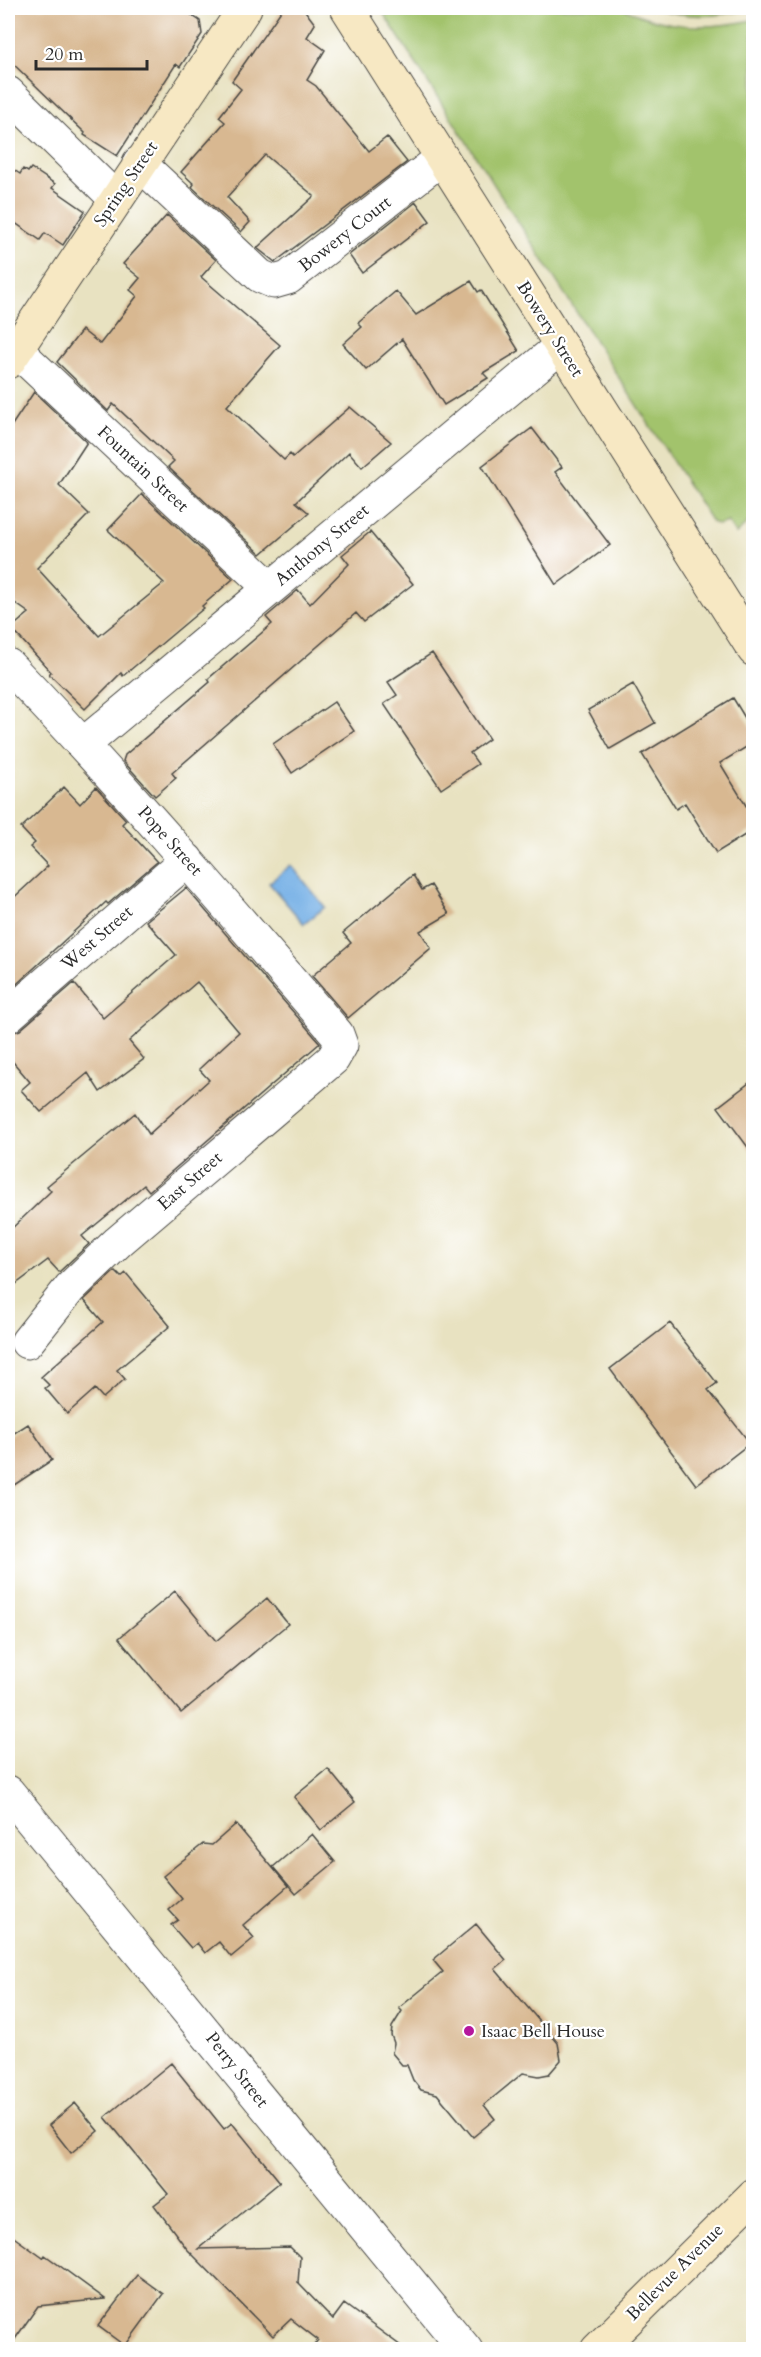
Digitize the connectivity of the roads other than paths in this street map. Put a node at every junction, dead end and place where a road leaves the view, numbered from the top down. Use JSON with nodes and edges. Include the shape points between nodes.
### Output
{"nodes":[{"id":1,"x":245,"y":8,"type":"edge"},
{"id":2,"x":347,"y":8,"type":"edge"},
{"id":3,"x":8,"y":93,"type":"edge"},
{"id":4,"x":442,"y":158,"type":"junction"},
{"id":5,"x":139,"y":164,"type":"junction"},
{"id":6,"x":116,"y":198,"type":"junction"},
{"id":7,"x":561,"y":346,"type":"junction"},
{"id":8,"x":11,"y":355,"type":"edge"},
{"id":9,"x":270,"y":588,"type":"junction"},
{"id":10,"x":753,"y":650,"type":"edge"},
{"id":11,"x":8,"y":665,"type":"edge"},
{"id":12,"x":84,"y":744,"type":"junction"},
{"id":13,"x":187,"y":860,"type":"junction"},
{"id":14,"x":8,"y":1016,"type":"edge"},
{"id":15,"x":327,"y":1023,"type":"joint"},
{"id":16,"x":27,"y":1342,"type":"dead end"},
{"id":17,"x":8,"y":1792,"type":"edge"},
{"id":18,"x":753,"y":2195,"type":"edge"},
{"id":19,"x":466,"y":2349,"type":"edge"},
{"id":20,"x":597,"y":2349,"type":"edge"}],
"edges":[{"from":1,"to":5,"type":"street","name":"Spring Street"},
{"from":2,"to":4,"type":"street","name":"Bowery Street"},
{"from":3,"to":6,"type":"street"},
{"from":4,"to":5,"type":"street","name":"Bowery Court","via":[[288,278],[274,282],[260,276]]},
{"from":4,"to":7,"type":"street","name":"Bowery Street"},
{"from":5,"to":6,"type":"street","name":"Spring Street"},
{"from":6,"to":8,"type":"street","name":"Spring Street"},
{"from":7,"to":9,"type":"street","name":"Anthony Street"},
{"from":7,"to":10,"type":"street","name":"Bowery Street"},
{"from":8,"to":9,"type":"street","name":"Fountain Street"},
{"from":9,"to":12,"type":"street","name":"Anthony Street"},
{"from":11,"to":12,"type":"street","name":"Pope Street"},
{"from":12,"to":13,"type":"street","name":"Pope Street"},
{"from":13,"to":14,"type":"street","name":"West Street"},
{"from":13,"to":15,"type":"street","name":"Pope Street"},
{"from":15,"to":16,"type":"street","name":"East Street","via":[[341,1045],[333,1059],[118,1242],[70,1288]]},
{"from":17,"to":19,"type":"street","name":"Perry Street"},
{"from":18,"to":20,"type":"street","name":"Bellevue Avenue"}]}
